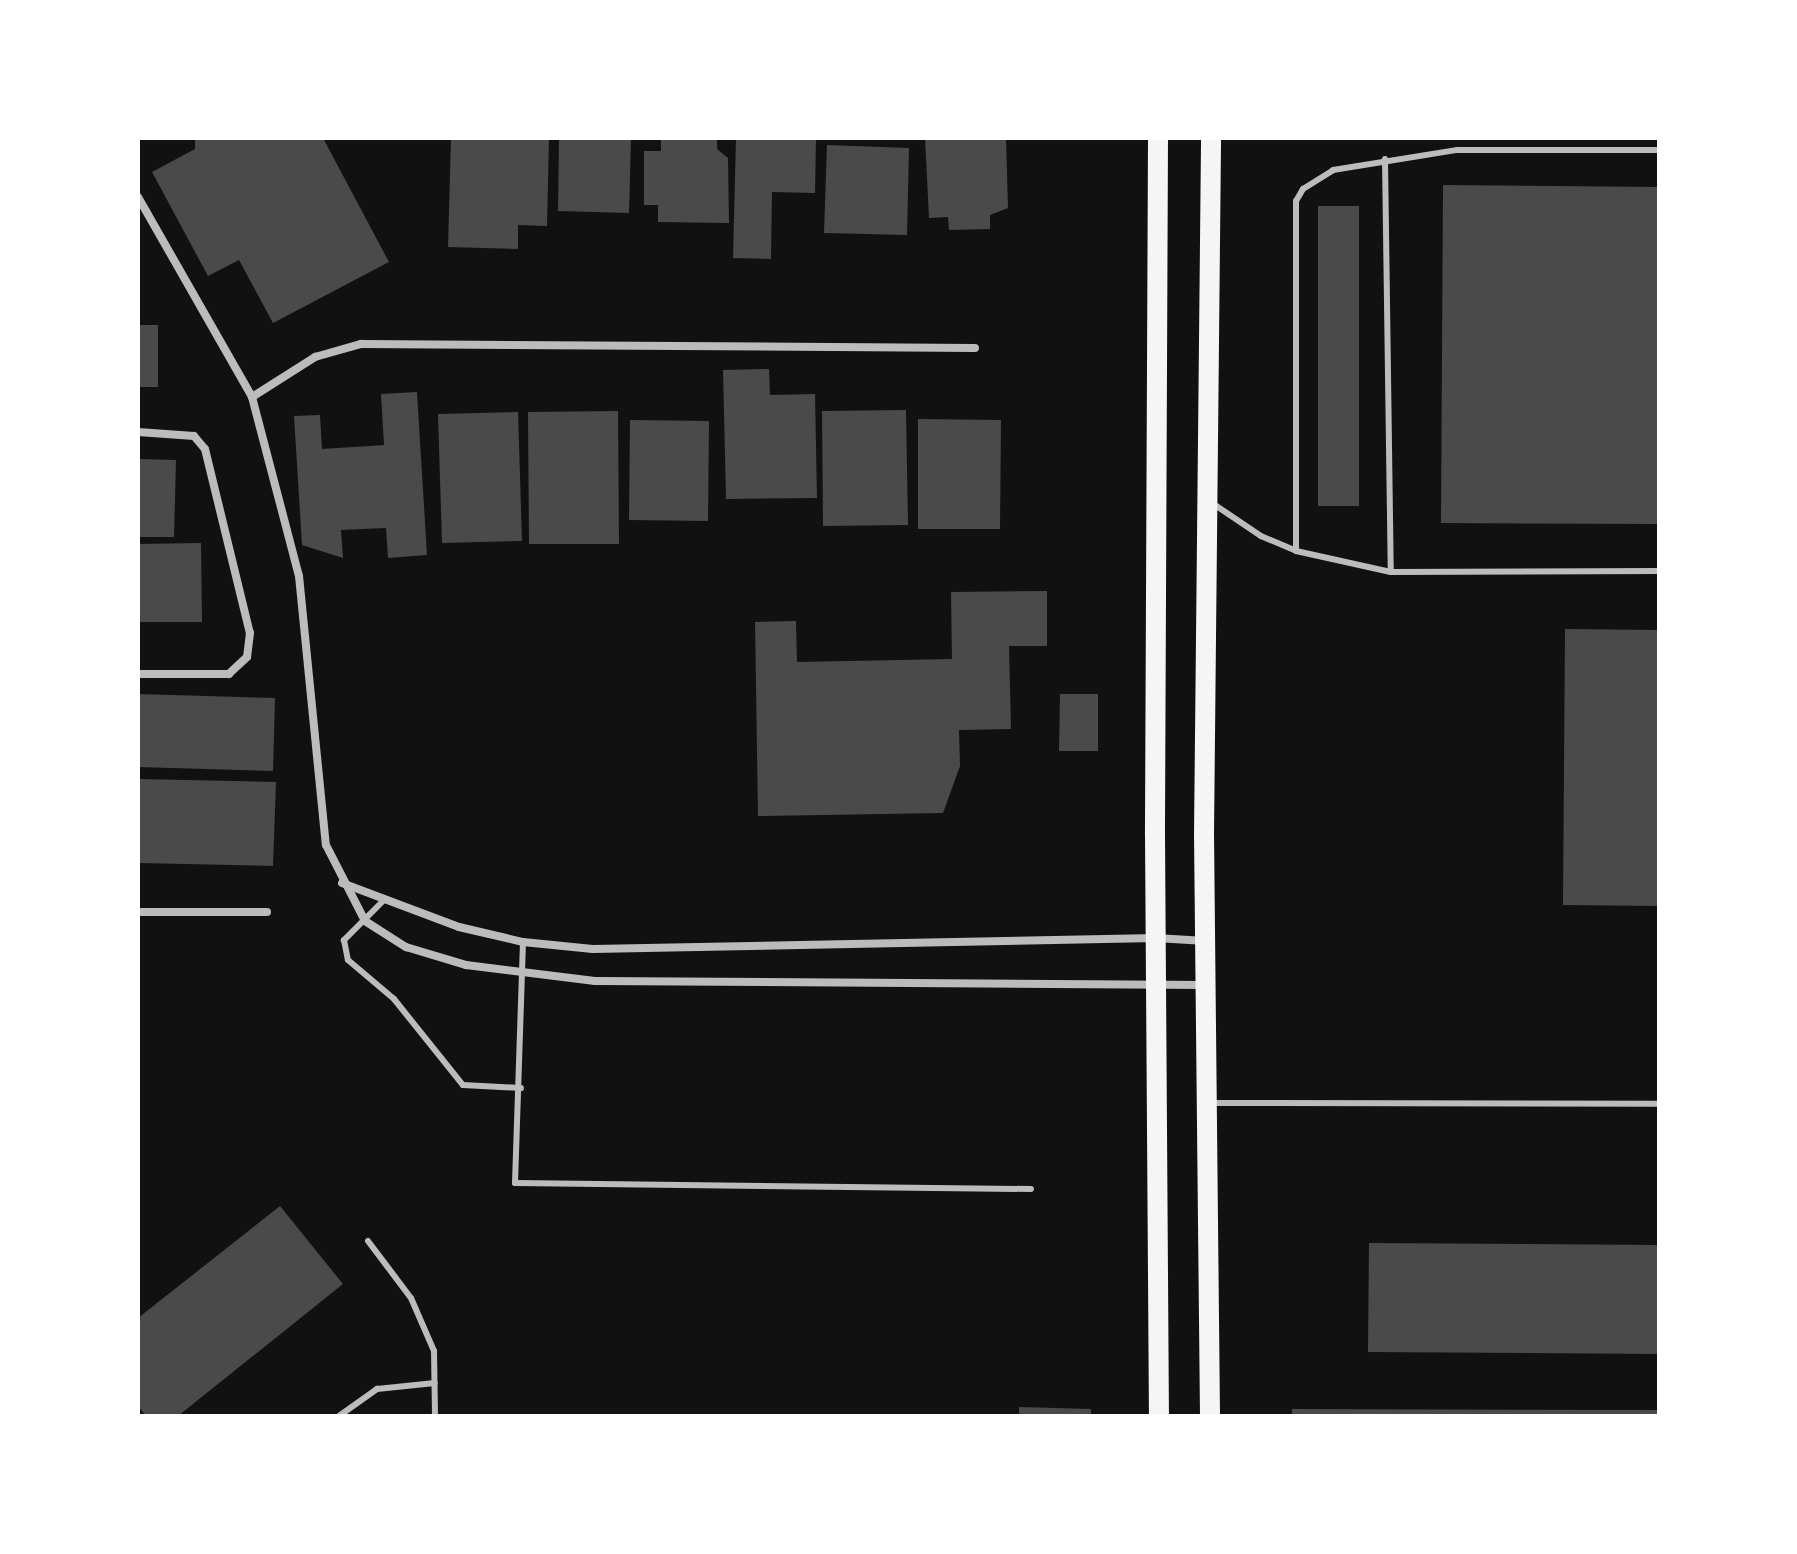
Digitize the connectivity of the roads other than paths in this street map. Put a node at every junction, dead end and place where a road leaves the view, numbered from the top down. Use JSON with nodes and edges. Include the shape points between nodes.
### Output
{"nodes":[{"id":1,"x":1158,"y":138,"type":"edge"},
{"id":2,"x":1211,"y":138,"type":"edge"},
{"id":3,"x":1659,"y":150,"type":"edge"},
{"id":4,"x":1385,"y":159,"type":"junction"},
{"id":5,"x":138,"y":197,"type":"edge"},
{"id":6,"x":975,"y":348,"type":"dead end"},
{"id":7,"x":252,"y":397,"type":"junction"},
{"id":8,"x":138,"y":432,"type":"edge"},
{"id":9,"x":1206,"y":499,"type":"junction"},
{"id":10,"x":1296,"y":551,"type":"junction"},
{"id":11,"x":1659,"y":571,"type":"edge"},
{"id":12,"x":1391,"y":572,"type":"junction"},
{"id":13,"x":138,"y":674,"type":"edge"},
{"id":14,"x":341,"y":883,"type":"junction"},
{"id":15,"x":384,"y":900,"type":"junction"},
{"id":16,"x":138,"y":912,"type":"edge"},
{"id":17,"x":267,"y":912,"type":"dead end"},
{"id":18,"x":365,"y":921,"type":"junction"},
{"id":19,"x":1156,"y":938,"type":"junction"},
{"id":20,"x":1208,"y":941,"type":"junction"},
{"id":21,"x":523,"y":942,"type":"junction"},
{"id":22,"x":524,"y":975,"type":"junction"},
{"id":23,"x":1155,"y":984,"type":"junction"},
{"id":24,"x":1208,"y":985,"type":"junction"},
{"id":25,"x":521,"y":1088,"type":"junction"},
{"id":26,"x":1204,"y":1103,"type":"junction"},
{"id":27,"x":1659,"y":1104,"type":"edge"},
{"id":28,"x":1031,"y":1189,"type":"dead end"},
{"id":29,"x":368,"y":1241,"type":"dead end"},
{"id":30,"x":435,"y":1383,"type":"junction"},
{"id":31,"x":339,"y":1416,"type":"edge"},
{"id":32,"x":435,"y":1416,"type":"edge"},
{"id":33,"x":1159,"y":1416,"type":"edge"},
{"id":34,"x":1210,"y":1416,"type":"edge"}],
"edges":[{"from":1,"to":19,"type":"main road"},
{"from":2,"to":9,"type":"main road"},
{"from":3,"to":4,"type":"lane","via":[[1457,150]]},
{"from":4,"to":10,"type":"lane","via":[[1315,178],[1296,201]]},
{"from":4,"to":12,"type":"lane"},
{"from":5,"to":7,"type":"street"},
{"from":6,"to":7,"type":"street","via":[[361,344],[315,357]]},
{"from":7,"to":14,"type":"street","via":[[299,576],[314,697],[319,806]]},
{"from":8,"to":13,"type":"street","via":[[175,431],[194,436],[205,449],[250,633],[247,657],[229,674]]},
{"from":9,"to":10,"type":"lane","via":[[1261,536]]},
{"from":9,"to":20,"type":"main road"},
{"from":10,"to":12,"type":"lane"},
{"from":11,"to":12,"type":"lane"},
{"from":14,"to":15,"type":"street"},
{"from":14,"to":18,"type":"street"},
{"from":15,"to":18,"type":"lane"},
{"from":15,"to":21,"type":"street","via":[[459,927]]},
{"from":16,"to":17,"type":"street"},
{"from":18,"to":22,"type":"street","via":[[406,947]]},
{"from":18,"to":25,"type":"lane","via":[[344,940],[348,960],[394,999],[452,1075],[475,1087]]},
{"from":19,"to":20,"type":"street"},
{"from":19,"to":21,"type":"street","via":[[593,949]]},
{"from":19,"to":23,"type":"main road"},
{"from":20,"to":24,"type":"main road"},
{"from":21,"to":22,"type":"lane"},
{"from":22,"to":23,"type":"street","via":[[595,981]]},
{"from":22,"to":25,"type":"lane"},
{"from":23,"to":24,"type":"street"},
{"from":23,"to":33,"type":"main road"},
{"from":24,"to":26,"type":"main road"},
{"from":25,"to":28,"type":"lane","via":[[515,1183]]},
{"from":26,"to":27,"type":"lane"},
{"from":26,"to":34,"type":"main road"},
{"from":29,"to":30,"type":"lane","via":[[411,1298],[434,1351]]},
{"from":30,"to":31,"type":"lane","via":[[377,1389]]},
{"from":30,"to":32,"type":"lane"}]}
